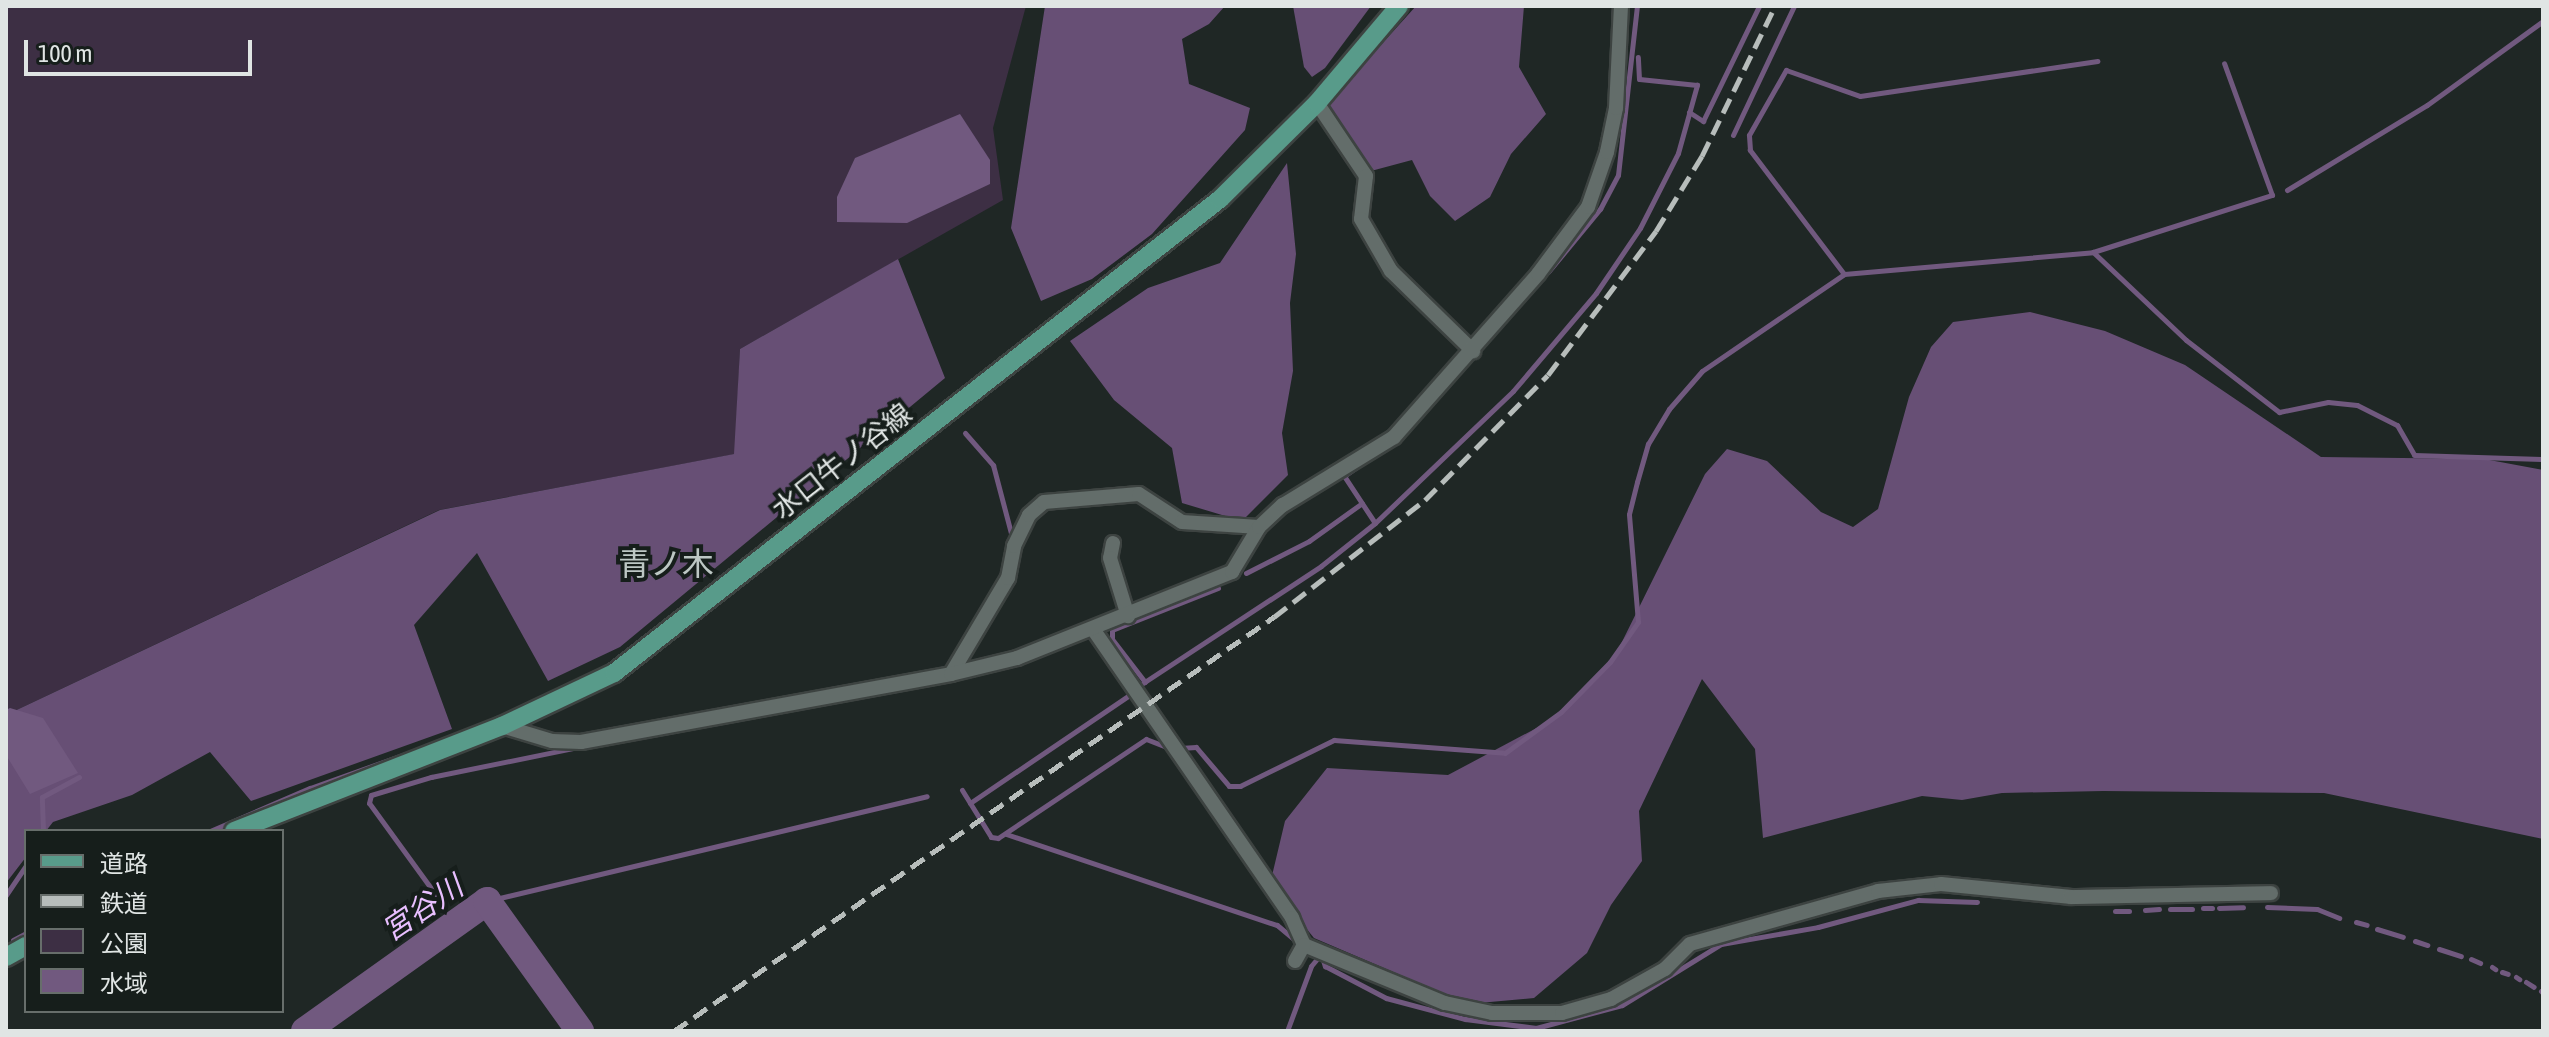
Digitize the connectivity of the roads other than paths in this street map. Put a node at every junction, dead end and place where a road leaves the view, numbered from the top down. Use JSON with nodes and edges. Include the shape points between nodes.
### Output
{"nodes":[{"id":1,"x":1399,"y":6,"type":"edge"},
{"id":2,"x":1621,"y":6,"type":"edge"},
{"id":3,"x":1317,"y":103,"type":"junction"},
{"id":4,"x":1473,"y":351,"type":"junction"},
{"id":5,"x":1259,"y":527,"type":"junction"},
{"id":6,"x":1113,"y":543,"type":"dead end"},
{"id":7,"x":1128,"y":616,"type":"junction"},
{"id":8,"x":1093,"y":629,"type":"junction"},
{"id":9,"x":951,"y":674,"type":"junction"},
{"id":10,"x":502,"y":726,"type":"junction"},
{"id":11,"x":239,"y":829,"type":"edge"},
{"id":12,"x":2271,"y":893,"type":"dead end"},
{"id":13,"x":1304,"y":945,"type":"junction"},
{"id":14,"x":24,"y":947,"type":"edge"},
{"id":15,"x":6,"y":957,"type":"edge"},
{"id":16,"x":1295,"y":961,"type":"dead end"}],
"edges":[{"from":1,"to":3,"type":"main road","name":"水口牛ノ谷線"},
{"from":2,"to":4,"type":"street","via":[[1617,96],[1597,189],[1538,274]]},
{"from":3,"to":4,"type":"street","via":[[1366,176],[1361,219],[1391,271]]},
{"from":3,"to":10,"type":"main road","name":"水口牛ノ谷線","via":[[1220,199],[1138,268],[614,673]]},
{"from":4,"to":5,"type":"street","via":[[1394,437],[1283,505]]},
{"from":5,"to":7,"type":"street","via":[[1232,572]]},
{"from":5,"to":9,"type":"street","via":[[1182,522],[1139,494],[1044,502],[1029,515],[1014,546],[1008,578]]},
{"from":6,"to":7,"type":"street","via":[[1110,558]]},
{"from":7,"to":8,"type":"street"},
{"from":8,"to":9,"type":"street","via":[[1017,658]]},
{"from":8,"to":13,"type":"street","via":[[1292,918]]},
{"from":9,"to":10,"type":"street","via":[[581,742],[552,741]]},
{"from":10,"to":11,"type":"main road","name":"水口牛ノ谷線"},
{"from":12,"to":13,"type":"street","via":[[2071,897],[1941,884],[1878,891],[1690,944],[1665,969],[1611,999],[1562,1013],[1492,1013],[1445,1003]]},
{"from":13,"to":16,"type":"street"},
{"from":14,"to":15,"type":"main road"}]}
